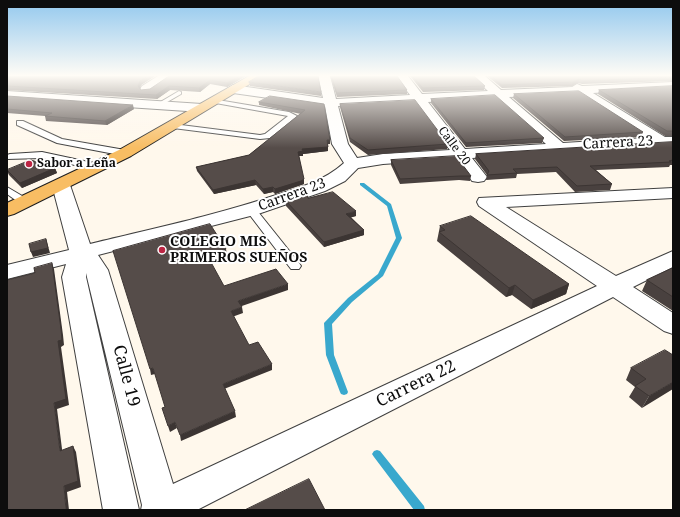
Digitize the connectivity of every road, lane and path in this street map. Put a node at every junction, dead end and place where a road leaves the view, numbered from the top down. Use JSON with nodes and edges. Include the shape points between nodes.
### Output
{"nodes":[{"id":1,"x":94,"y":100,"type":"edge"},
{"id":2,"x":166,"y":100,"type":"edge"},
{"id":3,"x":215,"y":100,"type":"edge"},
{"id":4,"x":309,"y":100,"type":"edge"},
{"id":5,"x":381,"y":100,"type":"edge"},
{"id":6,"x":420,"y":100,"type":"edge"},
{"id":7,"x":506,"y":100,"type":"edge"},
{"id":8,"x":597,"y":100,"type":"edge"},
{"id":9,"x":330,"y":103,"type":"junction"},
{"id":10,"x":160,"y":104,"type":"junction"},
{"id":11,"x":207,"y":105,"type":"junction"},
{"id":12,"x":20,"y":123,"type":"dead end"},
{"id":13,"x":173,"y":126,"type":"junction"},
{"id":14,"x":667,"y":141,"type":"edge"},
{"id":15,"x":558,"y":147,"type":"junction"},
{"id":16,"x":125,"y":153,"type":"junction"},
{"id":17,"x":460,"y":154,"type":"junction"},
{"id":18,"x":10,"y":157,"type":"dead end"},
{"id":19,"x":353,"y":164,"type":"junction"},
{"id":20,"x":98,"y":166,"type":"junction"},
{"id":21,"x":478,"y":177,"type":"dead end"},
{"id":22,"x":61,"y":185,"type":"junction"},
{"id":23,"x":7,"y":190,"type":"edge"},
{"id":24,"x":673,"y":193,"type":"edge"},
{"id":25,"x":25,"y":202,"type":"junction"},
{"id":26,"x":7,"y":210,"type":"edge"},
{"id":27,"x":251,"y":210,"type":"junction"},
{"id":28,"x":81,"y":252,"type":"junction"},
{"id":29,"x":673,"y":258,"type":"edge"},
{"id":30,"x":295,"y":266,"type":"dead end"},
{"id":31,"x":7,"y":272,"type":"edge"},
{"id":32,"x":614,"y":286,"type":"junction"},
{"id":33,"x":673,"y":325,"type":"edge"},
{"id":34,"x":121,"y":510,"type":"edge"},
{"id":35,"x":161,"y":510,"type":"edge"}],
"edges":[{"from":1,"to":10,"type":"street"},
{"from":2,"to":10,"type":"lane"},
{"from":3,"to":11,"type":"main road"},
{"from":4,"to":9,"type":"street"},
{"from":5,"to":9,"type":"street"},
{"from":6,"to":17,"type":"street","name":"Calle 20"},
{"from":7,"to":15,"type":"street"},
{"from":8,"to":14,"type":"street"},
{"from":9,"to":19,"type":"street","via":[[340,144]]},
{"from":10,"to":11,"type":"street"},
{"from":11,"to":13,"type":"main road"},
{"from":11,"to":13,"type":"lane","via":[[293,116],[267,136],[260,137]]},
{"from":12,"to":16,"type":"lane","via":[[60,142]]},
{"from":13,"to":16,"type":"main road"},
{"from":14,"to":15,"type":"street","name":"Carrera 23"},
{"from":15,"to":17,"type":"street","name":"Carrera 23"},
{"from":16,"to":20,"type":"main road"},
{"from":17,"to":19,"type":"street","name":"Carrera 23","via":[[383,159]]},
{"from":17,"to":21,"type":"street","name":"Calle 20"},
{"from":18,"to":20,"type":"lane","via":[[42,155]]},
{"from":19,"to":27,"type":"street","name":"Carrera 23","via":[[339,177],[319,187]]},
{"from":20,"to":22,"type":"main road"},
{"from":22,"to":25,"type":"main road"},
{"from":22,"to":28,"type":"street","name":"Calle 19"},
{"from":23,"to":25,"type":"lane"},
{"from":24,"to":32,"type":"street","via":[[486,202]]},
{"from":25,"to":26,"type":"main road"},
{"from":27,"to":28,"type":"street","name":"Carrera 23"},
{"from":27,"to":30,"type":"lane"},
{"from":28,"to":31,"type":"street","name":"Carrera 23"},
{"from":28,"to":34,"type":"street","name":"Calle 19","via":[[74,276]]},
{"from":28,"to":35,"type":"street","name":"Calle 19","via":[[97,270]]},
{"from":29,"to":32,"type":"street","name":"Carrera 22"},
{"from":32,"to":33,"type":"street"},
{"from":32,"to":35,"type":"street","name":"Carrera 22"}]}
